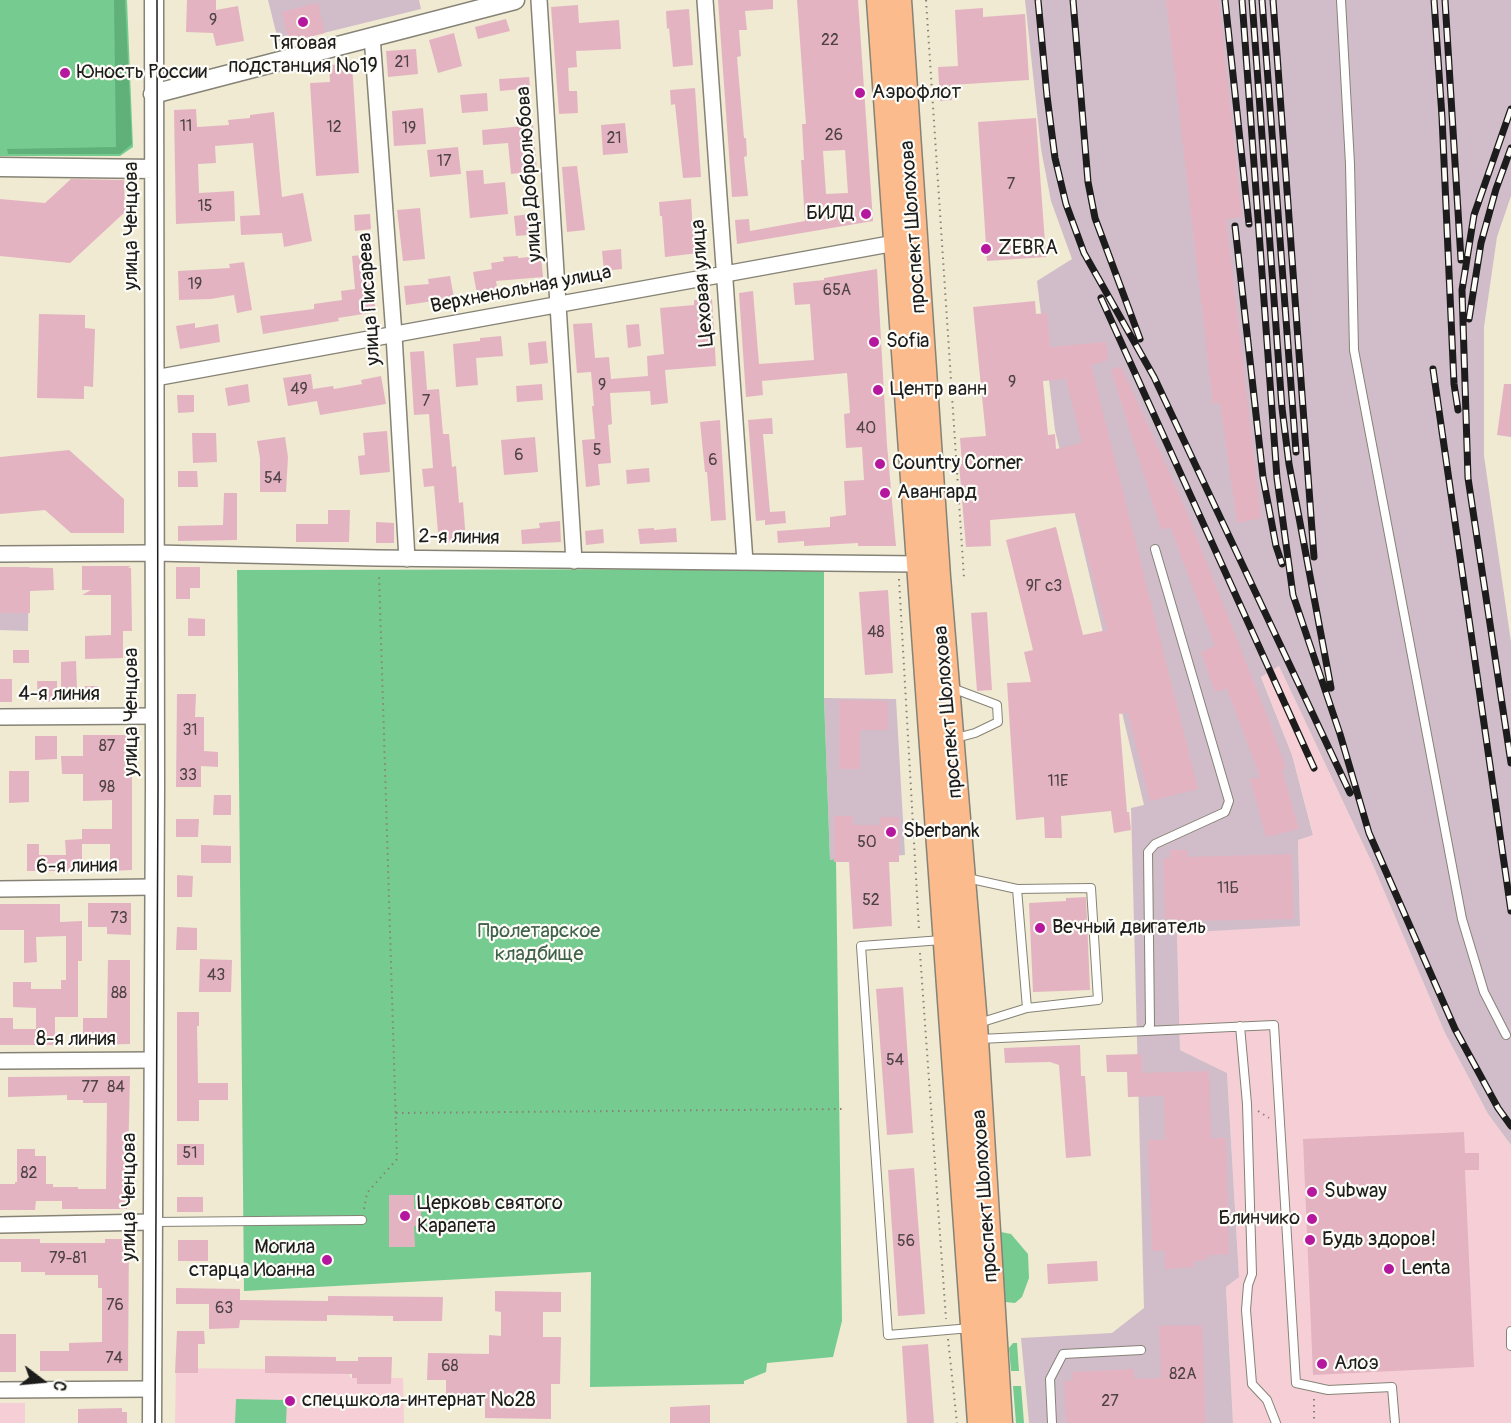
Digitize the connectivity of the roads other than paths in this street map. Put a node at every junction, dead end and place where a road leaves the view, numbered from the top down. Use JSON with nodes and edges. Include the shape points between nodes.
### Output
{"nodes":[{"id":1,"x":154,"y":0,"type":"edge"},
{"id":2,"x":515,"y":0,"type":"edge"},
{"id":3,"x":539,"y":0,"type":"edge"},
{"id":4,"x":705,"y":0,"type":"edge"},
{"id":5,"x":879,"y":0,"type":"edge"},
{"id":6,"x":899,"y":0,"type":"edge"},
{"id":7,"x":1341,"y":0,"type":"edge"},
{"id":8,"x":372,"y":36,"type":"junction"},
{"id":9,"x":153,"y":94,"type":"junction"},
{"id":10,"x":0,"y":168,"type":"edge"},
{"id":11,"x":154,"y":169,"type":"junction"},
{"id":12,"x":895,"y":243,"type":"junction"},
{"id":13,"x":723,"y":273,"type":"junction"},
{"id":14,"x":559,"y":304,"type":"junction"},
{"id":15,"x":394,"y":334,"type":"junction"},
{"id":16,"x":155,"y":378,"type":"junction"},
{"id":17,"x":1155,"y":549,"type":"dead end"},
{"id":18,"x":155,"y":553,"type":"junction"},
{"id":19,"x":0,"y":554,"type":"edge"},
{"id":20,"x":407,"y":559,"type":"junction"},
{"id":21,"x":574,"y":561,"type":"junction"},
{"id":22,"x":745,"y":562,"type":"junction"},
{"id":23,"x":917,"y":564,"type":"junction"},
{"id":24,"x":947,"y":686,"type":"junction"},
{"id":25,"x":154,"y":716,"type":"junction"},
{"id":26,"x":0,"y":717,"type":"edge"},
{"id":27,"x":951,"y":739,"type":"junction"},
{"id":28,"x":962,"y":877,"type":"junction"},
{"id":29,"x":154,"y":887,"type":"junction"},
{"id":30,"x":0,"y":889,"type":"edge"},
{"id":31,"x":1017,"y":889,"type":"junction"},
{"id":32,"x":946,"y":940,"type":"junction"},
{"id":33,"x":1027,"y":1008,"type":"junction"},
{"id":34,"x":1240,"y":1026,"type":"junction"},
{"id":35,"x":1146,"y":1031,"type":"junction"},
{"id":36,"x":975,"y":1032,"type":"junction"},
{"id":37,"x":1506,"y":1035,"type":"dead end"},
{"id":38,"x":153,"y":1060,"type":"junction"},
{"id":39,"x":0,"y":1061,"type":"edge"},
{"id":40,"x":362,"y":1220,"type":"road end"},
{"id":41,"x":152,"y":1222,"type":"junction"},
{"id":42,"x":0,"y":1225,"type":"edge"},
{"id":43,"x":973,"y":1328,"type":"junction"},
{"id":44,"x":1510,"y":1331,"type":"edge"},
{"id":45,"x":1511,"y":1346,"type":"edge"},
{"id":46,"x":1141,"y":1350,"type":"dead end"},
{"id":47,"x":152,"y":1389,"type":"junction"},
{"id":48,"x":0,"y":1390,"type":"edge"},
{"id":49,"x":152,"y":1423,"type":"edge"},
{"id":50,"x":980,"y":1423,"type":"edge"},
{"id":51,"x":1000,"y":1423,"type":"edge"},
{"id":52,"x":1052,"y":1423,"type":"edge"},
{"id":53,"x":1276,"y":1423,"type":"edge"},
{"id":54,"x":1395,"y":1423,"type":"edge"}],
"edges":[{"from":1,"to":9,"type":"street","name":"улица Ченцова"},
{"from":2,"to":8,"type":"street"},
{"from":3,"to":14,"type":"street","name":"улица Добролюбова"},
{"from":4,"to":13,"type":"street","name":"Цеховая улица"},
{"from":5,"to":12,"type":"main road","name":"проспект Шолохова"},
{"from":6,"to":24,"type":"main road","name":"проспект Шолохова"},
{"from":7,"to":37,"type":"lane","via":[[1354,350],[1461,919],[1484,992]]},
{"from":8,"to":9,"type":"street"},
{"from":8,"to":15,"type":"street","name":"улица Писарева"},
{"from":9,"to":11,"type":"street","name":"улица Ченцова"},
{"from":10,"to":11,"type":"street"},
{"from":11,"to":16,"type":"street","name":"улица Ченцова"},
{"from":12,"to":13,"type":"street","name":"Верхненольная улица"},
{"from":12,"to":23,"type":"main road","name":"проспект Шолохова"},
{"from":13,"to":14,"type":"street","name":"Верхненольная улица"},
{"from":13,"to":22,"type":"street","name":"Цеховая улица"},
{"from":14,"to":15,"type":"street","name":"Верхненольная улица"},
{"from":14,"to":21,"type":"street","name":"улица Добролюбова"},
{"from":15,"to":16,"type":"street","name":"Верхненольная улица"},
{"from":15,"to":20,"type":"street","name":"улица Писарева"},
{"from":16,"to":18,"type":"street","name":"улица Ченцова"},
{"from":17,"to":35,"type":"lane","via":[[1229,801],[1225,812],[1155,844],[1148,852],[1150,1025]]},
{"from":18,"to":19,"type":"street","name":"2-я линия"},
{"from":18,"to":20,"type":"street","name":"2-я линия"},
{"from":18,"to":25,"type":"street","name":"улица Ченцова"},
{"from":20,"to":21,"type":"street","name":"2-я линия"},
{"from":21,"to":22,"type":"street","name":"2-я линия"},
{"from":22,"to":23,"type":"street","name":"2-я линия"},
{"from":23,"to":32,"type":"main road","name":"проспект Шолохова"},
{"from":24,"to":27,"type":"main road","name":"проспект Шолохова"},
{"from":24,"to":27,"type":"lane","via":[[997,705],[998,722]]},
{"from":25,"to":26,"type":"street","name":"4-я линия"},
{"from":25,"to":29,"type":"street","name":"улица Ченцова"},
{"from":27,"to":28,"type":"main road","name":"проспект Шолохова"},
{"from":28,"to":31,"type":"lane"},
{"from":28,"to":36,"type":"main road","name":"проспект Шолохова"},
{"from":29,"to":30,"type":"street","name":"6-я линия"},
{"from":29,"to":38,"type":"street","name":"улица Ченцова"},
{"from":31,"to":33,"type":"lane"},
{"from":31,"to":33,"type":"lane","via":[[1091,888],[1098,1000]]},
{"from":32,"to":43,"type":"main road","name":"проспект Шолохова"},
{"from":32,"to":43,"type":"lane","via":[[861,946],[887,1323],[888,1335]]},
{"from":33,"to":36,"type":"lane"},
{"from":34,"to":35,"type":"lane"},
{"from":34,"to":53,"type":"lane","via":[[1247,1104],[1252,1274],[1246,1310],[1250,1364],[1252,1384],[1267,1400]]},
{"from":34,"to":54,"type":"lane","via":[[1274,1025],[1296,1383],[1328,1390],[1392,1387]]},
{"from":35,"to":36,"type":"lane"},
{"from":36,"to":51,"type":"main road","name":"проспект Шолохова"},
{"from":38,"to":39,"type":"street","name":"8-я линия"},
{"from":38,"to":41,"type":"street","name":"улица Ченцова"},
{"from":40,"to":41,"type":"lane"},
{"from":41,"to":42,"type":"street"},
{"from":41,"to":47,"type":"street","name":"улица Ченцова"},
{"from":43,"to":50,"type":"main road","name":"проспект Шолохова"},
{"from":44,"to":45,"type":"lane"},
{"from":46,"to":52,"type":"lane","via":[[1063,1354],[1050,1379]]},
{"from":47,"to":48,"type":"street"},
{"from":47,"to":49,"type":"street","name":"улица Ченцова"}]}
